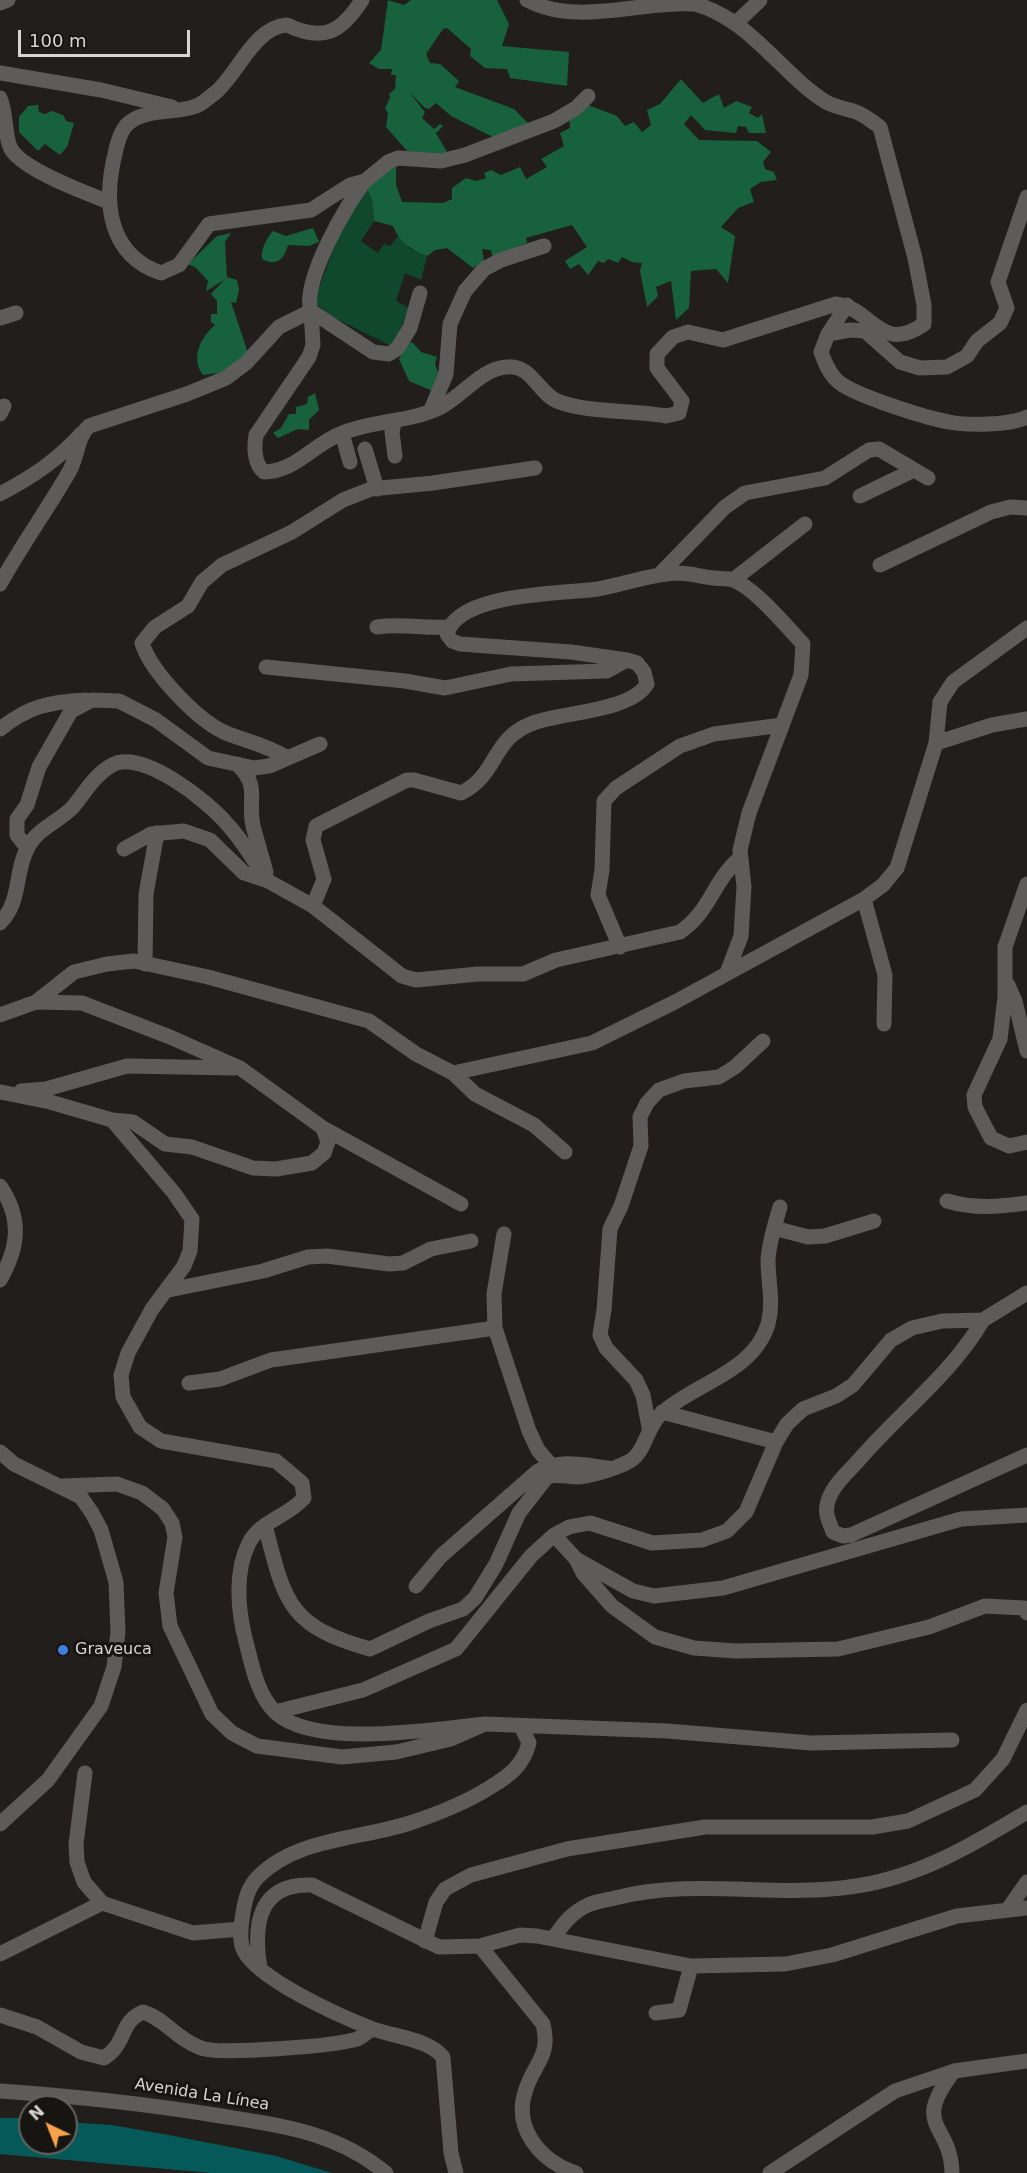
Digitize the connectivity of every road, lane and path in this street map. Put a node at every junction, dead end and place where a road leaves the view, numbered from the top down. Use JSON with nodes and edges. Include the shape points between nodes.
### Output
{"nodes":[{"id":1,"x":8,"y":0,"type":"edge"},
{"id":2,"x":362,"y":0,"type":"edge"},
{"id":3,"x":527,"y":0,"type":"edge"},
{"id":4,"x":760,"y":0,"type":"edge"},
{"id":5,"x":0,"y":3,"type":"edge"},
{"id":6,"x":736,"y":23,"type":"junction"},
{"id":7,"x":0,"y":74,"type":"edge"},
{"id":8,"x":588,"y":96,"type":"dead end"},
{"id":9,"x":0,"y":98,"type":"edge"},
{"id":10,"x":184,"y":110,"type":"junction"},
{"id":11,"x":365,"y":181,"type":"junction"},
{"id":12,"x":1027,"y":198,"type":"edge"},
{"id":13,"x":110,"y":202,"type":"junction"},
{"id":14,"x":544,"y":246,"type":"dead end"},
{"id":15,"x":420,"y":293,"type":"dead end"},
{"id":16,"x":847,"y":305,"type":"junction"},
{"id":17,"x":311,"y":311,"type":"junction"},
{"id":18,"x":16,"y":313,"type":"dead end"},
{"id":19,"x":0,"y":318,"type":"edge"},
{"id":20,"x":828,"y":334,"type":"junction"},
{"id":21,"x":431,"y":410,"type":"junction"},
{"id":22,"x":1027,"y":417,"type":"edge"},
{"id":23,"x":394,"y":423,"type":"junction"},
{"id":24,"x":82,"y":433,"type":"junction"},
{"id":25,"x":342,"y":433,"type":"junction"},
{"id":26,"x":365,"y":449,"type":"dead end"},
{"id":27,"x":395,"y":456,"type":"dead end"},
{"id":28,"x":350,"y":462,"type":"dead end"},
{"id":29,"x":535,"y":468,"type":"dead end"},
{"id":30,"x":377,"y":489,"type":"junction"},
{"id":31,"x":0,"y":495,"type":"edge"},
{"id":32,"x":860,"y":496,"type":"dead end"},
{"id":33,"x":1027,"y":508,"type":"edge"},
{"id":34,"x":804,"y":524,"type":"dead end"},
{"id":35,"x":880,"y":565,"type":"dead end"},
{"id":36,"x":659,"y":574,"type":"junction"},
{"id":37,"x":733,"y":580,"type":"junction"},
{"id":38,"x":0,"y":585,"type":"edge"},
{"id":39,"x":377,"y":627,"type":"dead end"},
{"id":40,"x":449,"y":627,"type":"junction"},
{"id":41,"x":1027,"y":628,"type":"edge"},
{"id":42,"x":627,"y":660,"type":"junction"},
{"id":43,"x":266,"y":667,"type":"dead end"},
{"id":44,"x":92,"y":700,"type":"junction"},
{"id":45,"x":1027,"y":719,"type":"edge"},
{"id":46,"x":782,"y":725,"type":"junction"},
{"id":47,"x":0,"y":729,"type":"edge"},
{"id":48,"x":936,"y":743,"type":"junction"},
{"id":49,"x":320,"y":744,"type":"dead end"},
{"id":50,"x":286,"y":756,"type":"junction"},
{"id":51,"x":237,"y":764,"type":"junction"},
{"id":52,"x":157,"y":833,"type":"junction"},
{"id":53,"x":27,"y":848,"type":"junction"},
{"id":54,"x":124,"y":849,"type":"dead end"},
{"id":55,"x":741,"y":858,"type":"junction"},
{"id":56,"x":268,"y":881,"type":"junction"},
{"id":57,"x":1027,"y":884,"type":"edge"},
{"id":58,"x":864,"y":899,"type":"junction"},
{"id":59,"x":313,"y":906,"type":"junction"},
{"id":60,"x":0,"y":923,"type":"edge"},
{"id":61,"x":620,"y":947,"type":"junction"},
{"id":62,"x":145,"y":964,"type":"junction"},
{"id":63,"x":727,"y":973,"type":"junction"},
{"id":64,"x":1005,"y":977,"type":"junction"},
{"id":65,"x":36,"y":1002,"type":"junction"},
{"id":66,"x":0,"y":1015,"type":"edge"},
{"id":67,"x":884,"y":1024,"type":"dead end"},
{"id":68,"x":764,"y":1041,"type":"dead end"},
{"id":69,"x":1027,"y":1051,"type":"edge"},
{"id":70,"x":240,"y":1068,"type":"junction"},
{"id":71,"x":453,"y":1073,"type":"junction"},
{"id":72,"x":1,"y":1092,"type":"edge"},
{"id":73,"x":112,"y":1120,"type":"junction"},
{"id":74,"x":323,"y":1128,"type":"junction"},
{"id":75,"x":1027,"y":1142,"type":"edge"},
{"id":76,"x":565,"y":1152,"type":"dead end"},
{"id":77,"x":0,"y":1186,"type":"edge"},
{"id":78,"x":946,"y":1201,"type":"dead end"},
{"id":79,"x":1027,"y":1203,"type":"edge"},
{"id":80,"x":462,"y":1204,"type":"dead end"},
{"id":81,"x":780,"y":1207,"type":"dead end"},
{"id":82,"x":874,"y":1221,"type":"dead end"},
{"id":83,"x":774,"y":1228,"type":"junction"},
{"id":84,"x":504,"y":1234,"type":"dead end"},
{"id":85,"x":471,"y":1241,"type":"dead end"},
{"id":86,"x":0,"y":1280,"type":"edge"},
{"id":87,"x":169,"y":1290,"type":"junction"},
{"id":88,"x":1027,"y":1293,"type":"edge"},
{"id":89,"x":983,"y":1320,"type":"junction"},
{"id":90,"x":495,"y":1328,"type":"junction"},
{"id":91,"x":189,"y":1383,"type":"dead end"},
{"id":92,"x":662,"y":1412,"type":"junction"},
{"id":93,"x":649,"y":1427,"type":"junction"},
{"id":94,"x":777,"y":1442,"type":"junction"},
{"id":95,"x":0,"y":1452,"type":"edge"},
{"id":96,"x":1027,"y":1455,"type":"edge"},
{"id":97,"x":550,"y":1464,"type":"junction"},
{"id":98,"x":609,"y":1468,"type":"junction"},
{"id":99,"x":63,"y":1486,"type":"junction"},
{"id":100,"x":1027,"y":1515,"type":"edge"},
{"id":101,"x":265,"y":1525,"type":"junction"},
{"id":102,"x":554,"y":1535,"type":"junction"},
{"id":103,"x":576,"y":1559,"type":"junction"},
{"id":104,"x":416,"y":1586,"type":"dead end"},
{"id":105,"x":1027,"y":1613,"type":"edge"},
{"id":106,"x":1027,"y":1710,"type":"edge"},
{"id":107,"x":275,"y":1712,"type":"junction"},
{"id":108,"x":485,"y":1724,"type":"junction"},
{"id":109,"x":521,"y":1726,"type":"junction"},
{"id":110,"x":952,"y":1740,"type":"dead end"},
{"id":111,"x":85,"y":1773,"type":"dead end"},
{"id":112,"x":1027,"y":1812,"type":"edge"},
{"id":113,"x":0,"y":1824,"type":"edge"},
{"id":114,"x":1027,"y":1882,"type":"edge"},
{"id":115,"x":102,"y":1903,"type":"junction"},
{"id":116,"x":1027,"y":1908,"type":"edge"},
{"id":117,"x":1008,"y":1909,"type":"junction"},
{"id":118,"x":241,"y":1929,"type":"junction"},
{"id":119,"x":552,"y":1939,"type":"junction"},
{"id":120,"x":425,"y":1941,"type":"junction"},
{"id":121,"x":480,"y":1946,"type":"junction"},
{"id":122,"x":0,"y":1954,"type":"edge"},
{"id":123,"x":691,"y":1966,"type":"junction"},
{"id":124,"x":260,"y":1968,"type":"junction"},
{"id":125,"x":656,"y":2013,"type":"dead end"},
{"id":126,"x":0,"y":2015,"type":"edge"},
{"id":127,"x":372,"y":2029,"type":"junction"},
{"id":128,"x":1027,"y":2061,"type":"edge"},
{"id":129,"x":954,"y":2071,"type":"junction"},
{"id":130,"x":0,"y":2091,"type":"edge"},
{"id":131,"x":386,"y":2173,"type":"edge"},
{"id":132,"x":456,"y":2173,"type":"edge"},
{"id":133,"x":576,"y":2173,"type":"edge"},
{"id":134,"x":770,"y":2173,"type":"edge"},
{"id":135,"x":951,"y":2173,"type":"edge"}],
"edges":[{"from":1,"to":5,"type":"street"},
{"from":2,"to":10,"type":"street","via":[[345,23],[323,35],[287,25],[273,29],[259,40],[221,87],[199,105]]},
{"from":3,"to":6,"type":"street","via":[[538,6],[592,10],[658,1],[693,3]]},
{"from":4,"to":6,"type":"street"},
{"from":6,"to":16,"type":"street","via":[[828,103],[860,113],[880,127],[915,258],[924,324],[910,334],[893,335],[881,331]]},
{"from":7,"to":10,"type":"street","via":[[101,90]]},
{"from":8,"to":11,"type":"street","via":[[554,122],[441,161],[398,158]]},
{"from":9,"to":13,"type":"street","via":[[11,150],[40,175]]},
{"from":10,"to":13,"type":"street","via":[[142,114],[127,123],[110,175]]},
{"from":11,"to":13,"type":"street","via":[[350,185],[311,210],[209,224],[179,265],[160,273],[142,267],[130,256],[114,229]]},
{"from":11,"to":17,"type":"street","via":[[328,242],[308,303]]},
{"from":12,"to":20,"type":"street","via":[[998,282],[1007,308],[1000,323],[977,341],[967,356],[947,367],[920,368],[900,362],[865,331]]},
{"from":14,"to":21,"type":"street","via":[[484,269],[465,291],[450,324],[446,374]]},
{"from":15,"to":17,"type":"street","via":[[410,328],[397,349],[389,354],[373,352]]},
{"from":16,"to":20,"type":"street"},
{"from":16,"to":21,"type":"street","via":[[836,304],[723,340],[688,332],[673,337],[657,354],[657,368],[682,401],[678,413],[672,415],[555,400],[530,374],[508,366],[491,371]]},
{"from":17,"to":24,"type":"street","via":[[279,327],[246,363],[226,378],[102,421]]},
{"from":17,"to":25,"type":"street","via":[[313,345],[309,357],[256,435],[258,467],[264,472],[287,468]]},
{"from":18,"to":19,"type":"street"},
{"from":20,"to":22,"type":"street","via":[[821,352],[827,368],[838,383],[859,393],[950,423],[1015,423]]},
{"from":21,"to":23,"type":"street"},
{"from":23,"to":25,"type":"street"},
{"from":23,"to":27,"type":"street"},
{"from":24,"to":31,"type":"street","via":[[38,474]]},
{"from":24,"to":38,"type":"street","via":[[69,473]]},
{"from":25,"to":28,"type":"street"},
{"from":26,"to":30,"type":"street"},
{"from":29,"to":30,"type":"street"},
{"from":30,"to":50,"type":"street","via":[[343,500],[292,532],[222,565],[202,582],[188,606],[155,627],[142,643],[147,658],[209,723]]},
{"from":32,"to":36,"type":"street","via":[[921,474],[879,449],[869,450],[825,478],[745,493],[725,507]]},
{"from":33,"to":35,"type":"street","via":[[991,512]]},
{"from":34,"to":37,"type":"street"},
{"from":36,"to":37,"type":"street"},
{"from":36,"to":40,"type":"street","via":[[597,589],[538,593],[494,602],[468,612]]},
{"from":37,"to":46,"type":"street","via":[[803,644],[801,675]]},
{"from":39,"to":40,"type":"street"},
{"from":40,"to":42,"type":"street","via":[[447,634],[460,644]]},
{"from":41,"to":48,"type":"street","via":[[953,682],[940,702]]},
{"from":42,"to":43,"type":"street","via":[[607,670],[511,674],[445,688]]},
{"from":42,"to":59,"type":"street","via":[[637,663],[644,672],[648,684],[644,690],[606,706],[535,722],[509,734],[483,777],[461,793],[407,780],[316,826],[313,840],[324,879]]},
{"from":44,"to":47,"type":"street","via":[[60,702],[22,712]]},
{"from":44,"to":51,"type":"street","via":[[119,701],[156,720],[208,758]]},
{"from":44,"to":53,"type":"street","via":[[70,711],[39,767],[27,805],[17,819],[16,835]]},
{"from":45,"to":48,"type":"street","via":[[992,725]]},
{"from":46,"to":55,"type":"street","via":[[749,813]]},
{"from":46,"to":61,"type":"street","via":[[714,734],[680,746],[616,788],[604,801],[598,895]]},
{"from":48,"to":58,"type":"street","via":[[897,868]]},
{"from":49,"to":50,"type":"street"},
{"from":50,"to":51,"type":"street","via":[[269,766]]},
{"from":51,"to":56,"type":"street","via":[[253,785],[253,824]]},
{"from":52,"to":54,"type":"street"},
{"from":52,"to":56,"type":"street","via":[[183,831],[210,840],[244,873]]},
{"from":52,"to":62,"type":"street","via":[[146,894]]},
{"from":53,"to":56,"type":"street","via":[[36,835],[64,816],[96,776],[114,763],[128,761],[161,771],[203,801],[229,825]]},
{"from":53,"to":60,"type":"street","via":[[10,913]]},
{"from":55,"to":61,"type":"street","via":[[728,868],[696,922],[680,932]]},
{"from":55,"to":63,"type":"street","via":[[741,936]]},
{"from":56,"to":59,"type":"street"},
{"from":57,"to":64,"type":"street","via":[[1005,947]]},
{"from":58,"to":63,"type":"street"},
{"from":58,"to":67,"type":"street","via":[[885,975]]},
{"from":59,"to":61,"type":"street","via":[[402,976],[416,980],[523,974],[556,960]]},
{"from":62,"to":65,"type":"street","via":[[106,964],[74,972]]},
{"from":62,"to":71,"type":"street","via":[[208,977],[369,1022]]},
{"from":63,"to":71,"type":"street","via":[[592,1042]]},
{"from":64,"to":69,"type":"street"},
{"from":64,"to":75,"type":"street","via":[[1000,1039],[974,1095],[975,1107],[991,1138],[1009,1146]]},
{"from":65,"to":66,"type":"street"},
{"from":65,"to":70,"type":"street","via":[[82,1003]]},
{"from":68,"to":93,"type":"street","via":[[719,1077],[684,1081],[659,1090],[640,1117],[641,1146],[610,1229],[600,1335],[606,1348],[636,1380]]},
{"from":70,"to":72,"type":"street","via":[[127,1065],[46,1089]]},
{"from":70,"to":74,"type":"street"},
{"from":71,"to":76,"type":"street","via":[[475,1094],[534,1125]]},
{"from":72,"to":73,"type":"street"},
{"from":73,"to":74,"type":"street","via":[[133,1122],[165,1144],[192,1147],[253,1168],[312,1163],[324,1153],[328,1142]]},
{"from":73,"to":87,"type":"street","via":[[192,1219],[190,1251]]},
{"from":74,"to":80,"type":"street"},
{"from":77,"to":86,"type":"street","via":[[14,1208],[17,1233]]},
{"from":78,"to":79,"type":"street","via":[[999,1207]]},
{"from":81,"to":83,"type":"street"},
{"from":82,"to":83,"type":"street","via":[[825,1236],[808,1237]]},
{"from":83,"to":92,"type":"street","via":[[768,1260],[772,1304],[767,1326],[755,1347],[739,1364]]},
{"from":84,"to":90,"type":"street","via":[[494,1294]]},
{"from":85,"to":87,"type":"street","via":[[431,1249],[403,1263],[308,1257],[263,1271]]},
{"from":87,"to":101,"type":"street","via":[[152,1309],[128,1353],[121,1375],[123,1397],[140,1427],[161,1441],[276,1461],[292,1472],[302,1483],[304,1498],[294,1509]]},
{"from":88,"to":89,"type":"street"},
{"from":89,"to":94,"type":"street","via":[[942,1321],[912,1328],[891,1340],[853,1385],[803,1409],[787,1424]]},
{"from":89,"to":96,"type":"street","via":[[966,1349],[834,1489],[826,1515],[833,1532],[851,1535]]},
{"from":90,"to":91,"type":"street","via":[[271,1360],[220,1379]]},
{"from":90,"to":97,"type":"street","via":[[529,1431]]},
{"from":92,"to":93,"type":"street"},
{"from":92,"to":94,"type":"street"},
{"from":93,"to":98,"type":"street","via":[[641,1451],[627,1463]]},
{"from":94,"to":102,"type":"street","via":[[746,1512],[727,1531],[702,1540],[652,1543],[590,1523]]},
{"from":95,"to":99,"type":"street","via":[[14,1464]]},
{"from":97,"to":98,"type":"street"},
{"from":97,"to":104,"type":"street","via":[[441,1556]]},
{"from":98,"to":101,"type":"street","via":[[593,1475],[547,1477],[519,1513],[496,1564],[475,1598],[463,1609],[370,1649],[332,1638],[297,1612],[280,1584]]},
{"from":99,"to":108,"type":"street","via":[[117,1484],[142,1493],[163,1509],[175,1537],[166,1593],[170,1626],[212,1714],[232,1733],[257,1746],[342,1757],[396,1752],[451,1739]]},
{"from":99,"to":113,"type":"street","via":[[81,1497],[92,1513],[116,1582],[118,1632],[114,1667],[101,1706],[48,1780]]},
{"from":100,"to":103,"type":"street","via":[[961,1520],[723,1588],[654,1596],[633,1591]]},
{"from":101,"to":107,"type":"street","via":[[249,1542],[239,1594],[244,1636],[258,1687]]},
{"from":102,"to":103,"type":"street"},
{"from":102,"to":107,"type":"street","via":[[498,1594],[456,1649],[363,1690]]},
{"from":103,"to":105,"type":"street","via":[[612,1606],[655,1636],[694,1648],[838,1649],[929,1627],[985,1606],[1024,1608]]},
{"from":106,"to":120,"type":"street","via":[[1003,1759],[975,1790],[908,1821],[872,1827],[705,1827],[567,1849],[471,1875],[445,1889],[436,1902]]},
{"from":107,"to":108,"type":"street","via":[[312,1730],[377,1735]]},
{"from":108,"to":109,"type":"street"},
{"from":109,"to":110,"type":"street","via":[[668,1731],[811,1743]]},
{"from":109,"to":118,"type":"street","via":[[529,1743],[525,1759],[507,1777],[471,1799],[410,1823],[312,1847],[284,1858],[258,1877],[246,1893]]},
{"from":111,"to":115,"type":"street","via":[[77,1862],[84,1882]]},
{"from":112,"to":119,"type":"street","via":[[981,1840],[905,1876],[855,1887],[709,1887],[641,1892],[588,1905],[563,1923]]},
{"from":114,"to":117,"type":"street"},
{"from":115,"to":118,"type":"street","via":[[193,1933]]},
{"from":115,"to":122,"type":"street"},
{"from":116,"to":117,"type":"street"},
{"from":117,"to":123,"type":"street","via":[[957,1916],[832,1955],[795,1962]]},
{"from":118,"to":124,"type":"street","via":[[243,1951]]},
{"from":119,"to":121,"type":"street","via":[[520,1935]]},
{"from":119,"to":123,"type":"street"},
{"from":120,"to":121,"type":"street","via":[[439,1947]]},
{"from":120,"to":124,"type":"street","via":[[312,1885],[293,1884],[278,1891],[263,1907],[256,1947]]},
{"from":121,"to":133,"type":"street","via":[[543,2024],[547,2040],[543,2058],[526,2089],[522,2117],[529,2140],[548,2159]]},
{"from":123,"to":125,"type":"street","via":[[679,2010]]},
{"from":124,"to":127,"type":"street","via":[[288,1989]]},
{"from":126,"to":127,"type":"street","via":[[37,2027],[81,2052],[104,2058],[119,2046],[127,2024],[143,2012],[153,2015],[182,2041],[231,2052],[336,2043],[358,2038]]},
{"from":127,"to":132,"type":"street","via":[[436,2049],[443,2057]]},
{"from":128,"to":129,"type":"street"},
{"from":129,"to":134,"type":"street","via":[[895,2091]]},
{"from":129,"to":135,"type":"street","via":[[933,2106],[934,2123],[951,2161]]},
{"from":130,"to":131,"type":"street","name":"Avenida La Línea","via":[[113,2099],[305,2130],[362,2154]]}]}
